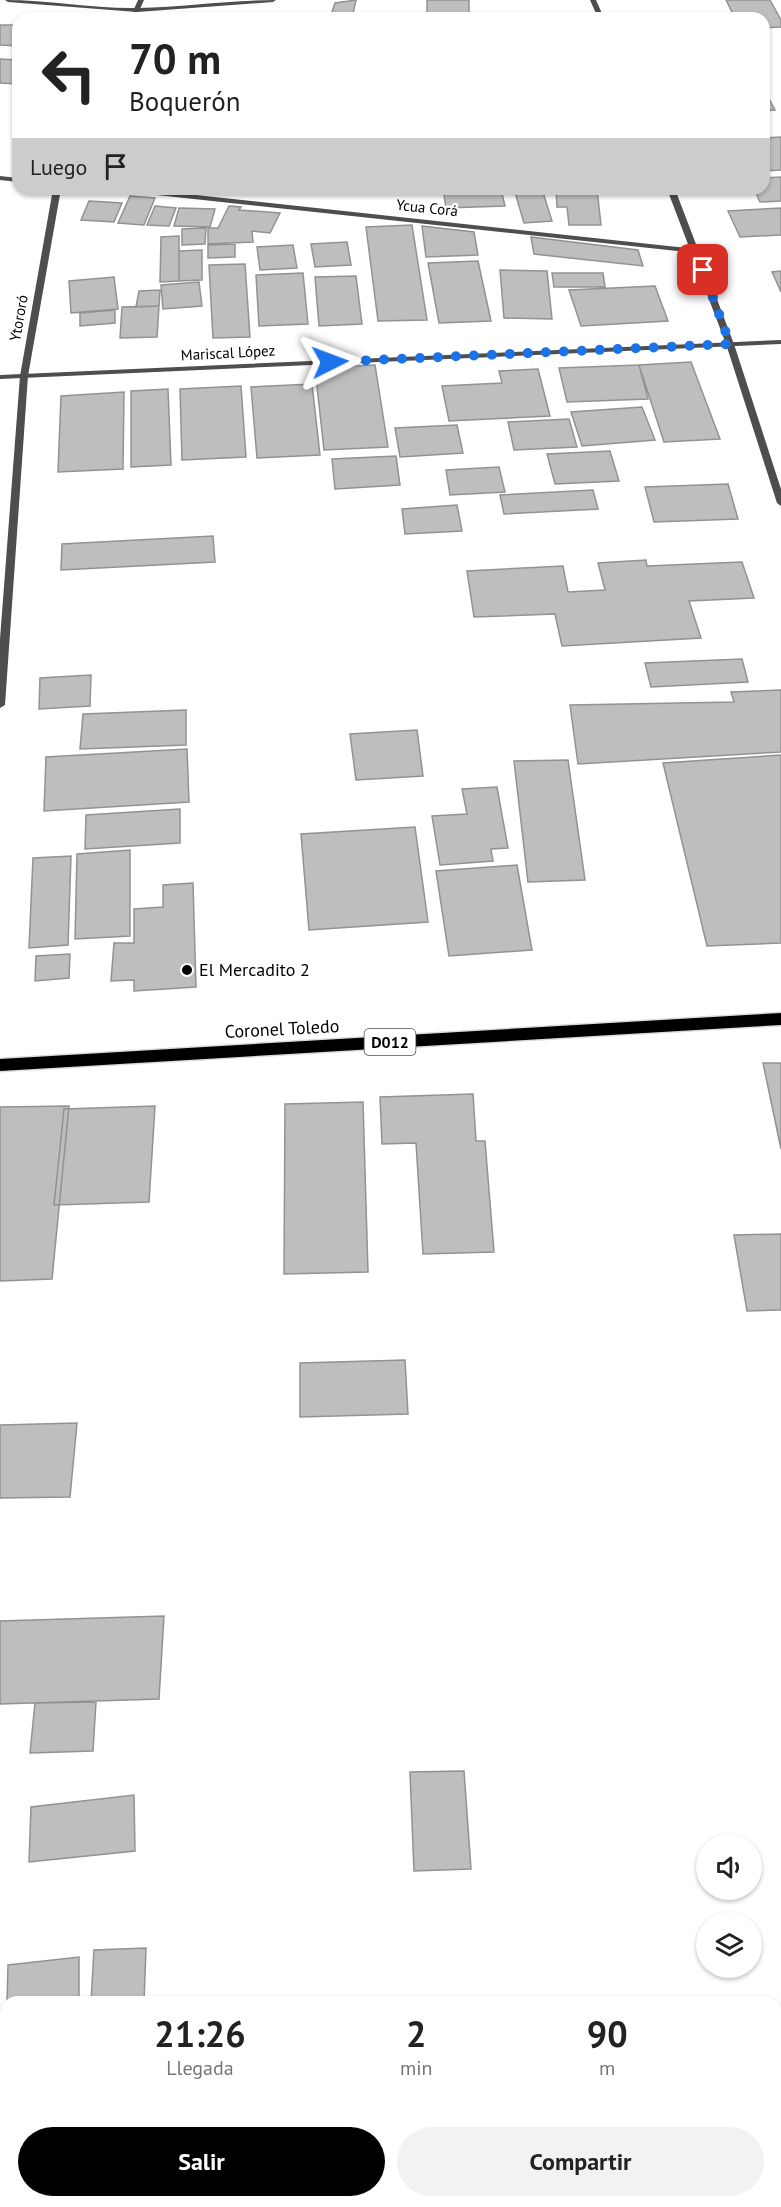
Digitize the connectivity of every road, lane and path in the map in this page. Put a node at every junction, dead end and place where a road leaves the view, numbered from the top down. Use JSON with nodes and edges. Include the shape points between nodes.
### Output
{"nodes":[{"id":1,"x":8,"y":0,"type":"edge"},
{"id":2,"x":141,"y":0,"type":"edge"},
{"id":3,"x":273,"y":0,"type":"edge"},
{"id":4,"x":136,"y":10,"type":"junction"},
{"id":5,"x":56,"y":195,"type":"edge"},
{"id":6,"x":176,"y":195,"type":"edge"},
{"id":7,"x":673,"y":195,"type":"edge"},
{"id":8,"x":696,"y":251,"type":"junction"},
{"id":9,"x":781,"y":342,"type":"edge"},
{"id":10,"x":730,"y":344,"type":"junction"},
{"id":11,"x":24,"y":376,"type":"junction"},
{"id":12,"x":0,"y":377,"type":"edge"},
{"id":13,"x":781,"y":503,"type":"edge"},
{"id":14,"x":0,"y":705,"type":"edge"},
{"id":15,"x":781,"y":1019,"type":"edge"},
{"id":16,"x":0,"y":1065,"type":"edge"}],
"edges":[{"from":1,"to":4,"type":"street"},
{"from":2,"to":4,"type":"street"},
{"from":3,"to":4,"type":"street"},
{"from":5,"to":11,"type":"street","name":"Ytororó"},
{"from":6,"to":8,"type":"street","name":"Ycua Corá"},
{"from":7,"to":8,"type":"street"},
{"from":8,"to":10,"type":"street"},
{"from":9,"to":10,"type":"street","name":"Mariscal López"},
{"from":10,"to":11,"type":"street","name":"Mariscal López"},
{"from":10,"to":13,"type":"street"},
{"from":11,"to":12,"type":"street","name":"Mariscal López"},
{"from":11,"to":14,"type":"street","name":"Ytororó"},
{"from":15,"to":16,"type":"main road","name":"Coronel Toledo","number":"D012"}]}
